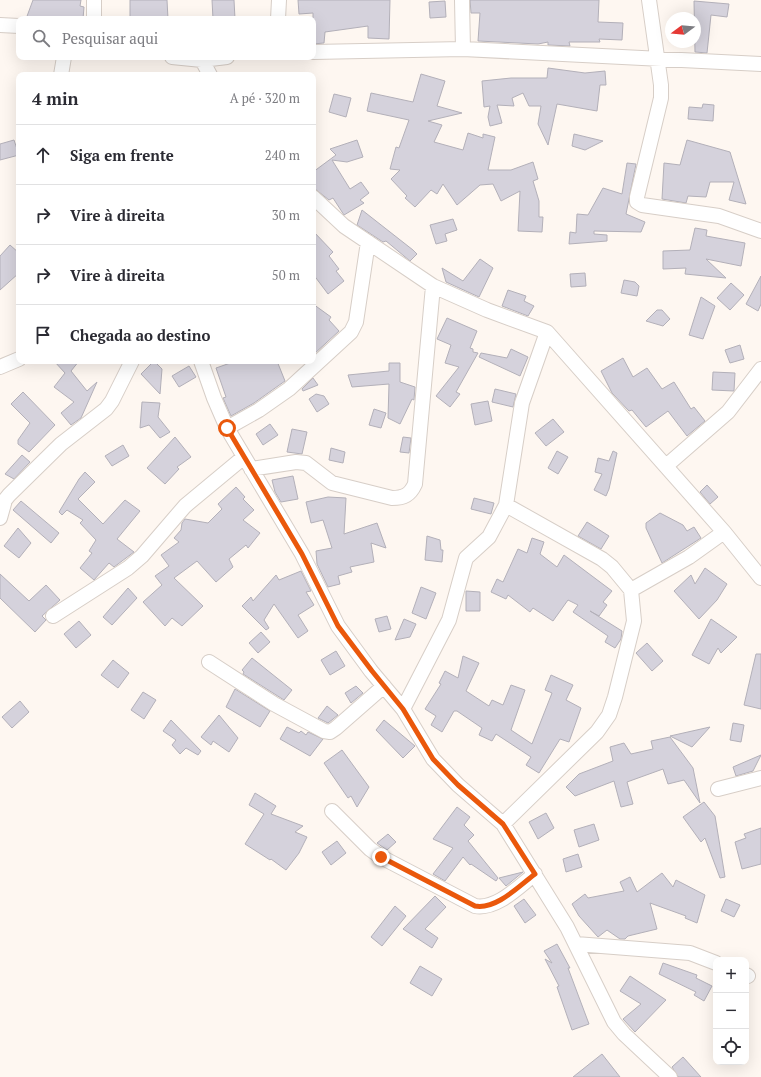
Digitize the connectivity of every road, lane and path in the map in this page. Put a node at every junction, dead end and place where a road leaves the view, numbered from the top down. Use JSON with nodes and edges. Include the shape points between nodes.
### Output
{"nodes":[{"id":1,"x":94,"y":0,"type":"edge"},
{"id":2,"x":279,"y":0,"type":"edge"},
{"id":3,"x":462,"y":0,"type":"edge"},
{"id":4,"x":649,"y":0,"type":"edge"},
{"id":5,"x":94,"y":16,"type":"edge"},
{"id":6,"x":278,"y":16,"type":"edge"},
{"id":7,"x":0,"y":25,"type":"edge"},
{"id":8,"x":16,"y":26,"type":"edge"},
{"id":9,"x":464,"y":49,"type":"junction"},
{"id":10,"x":316,"y":52,"type":"edge"},
{"id":11,"x":64,"y":60,"type":"edge"},
{"id":12,"x":202,"y":60,"type":"edge"},
{"id":13,"x":658,"y":60,"type":"junction"},
{"id":14,"x":761,"y":64,"type":"edge"},
{"id":15,"x":62,"y":72,"type":"edge"},
{"id":16,"x":208,"y":72,"type":"edge"},
{"id":17,"x":316,"y":200,"type":"edge"},
{"id":18,"x":761,"y":231,"type":"edge"},
{"id":19,"x":368,"y":242,"type":"junction"},
{"id":20,"x":433,"y":286,"type":"junction"},
{"id":21,"x":546,"y":332,"type":"junction"},
{"id":22,"x":16,"y":360,"type":"edge"},
{"id":23,"x":130,"y":364,"type":"edge"},
{"id":24,"x":202,"y":364,"type":"edge"},
{"id":25,"x":0,"y":367,"type":"edge"},
{"id":26,"x":761,"y":369,"type":"edge"},
{"id":27,"x":227,"y":428,"type":"junction"},
{"id":28,"x":244,"y":457,"type":"junction"},
{"id":29,"x":666,"y":466,"type":"junction"},
{"id":30,"x":251,"y":469,"type":"junction"},
{"id":31,"x":506,"y":505,"type":"junction"},
{"id":32,"x":0,"y":518,"type":"edge"},
{"id":33,"x":724,"y":532,"type":"junction"},
{"id":34,"x":754,"y":559,"type":"edge"},
{"id":35,"x":761,"y":578,"type":"edge"},
{"id":36,"x":630,"y":590,"type":"junction"},
{"id":37,"x":53,"y":616,"type":"dead end"},
{"id":38,"x":209,"y":662,"type":"dead end"},
{"id":39,"x":384,"y":686,"type":"junction"},
{"id":40,"x":403,"y":709,"type":"junction"},
{"id":41,"x":761,"y":778,"type":"edge"},
{"id":42,"x":718,"y":789,"type":"dead end"},
{"id":43,"x":332,"y":811,"type":"dead end"},
{"id":44,"x":503,"y":824,"type":"junction"},
{"id":45,"x":535,"y":874,"type":"junction"},
{"id":46,"x":576,"y":944,"type":"junction"},
{"id":47,"x":713,"y":962,"type":"edge"},
{"id":48,"x":670,"y":1077,"type":"edge"}],
"edges":[{"from":1,"to":5,"type":"street"},
{"from":2,"to":6,"type":"street"},
{"from":3,"to":9,"type":"street"},
{"from":4,"to":13,"type":"street"},
{"from":7,"to":8,"type":"street"},
{"from":9,"to":10,"type":"street"},
{"from":9,"to":13,"type":"street"},
{"from":11,"to":15,"type":"street"},
{"from":12,"to":16,"type":"street"},
{"from":13,"to":14,"type":"street"},
{"from":13,"to":18,"type":"street","via":[[661,98],[637,202],[642,205],[719,216]]},
{"from":17,"to":19,"type":"street","via":[[344,226]]},
{"from":19,"to":20,"type":"street"},
{"from":19,"to":27,"type":"street","via":[[356,322],[351,332],[289,389]]},
{"from":20,"to":21,"type":"street"},
{"from":20,"to":30,"type":"street","via":[[415,484],[411,492],[401,498],[392,498],[332,483],[306,463],[296,462]]},
{"from":21,"to":29,"type":"street"},
{"from":21,"to":31,"type":"street","via":[[522,403]]},
{"from":22,"to":25,"type":"street"},
{"from":23,"to":32,"type":"street","via":[[106,409],[61,444],[9,495]]},
{"from":24,"to":27,"type":"street"},
{"from":26,"to":29,"type":"street","via":[[728,412]]},
{"from":27,"to":28,"type":"street"},
{"from":28,"to":30,"type":"street"},
{"from":28,"to":37,"type":"street","via":[[185,506],[133,564]]},
{"from":29,"to":33,"type":"street"},
{"from":30,"to":39,"type":"street","via":[[302,554],[338,626]]},
{"from":31,"to":36,"type":"street","via":[[602,560],[612,567]]},
{"from":31,"to":40,"type":"street","via":[[489,536],[466,558],[449,620]]},
{"from":33,"to":34,"type":"street"},
{"from":33,"to":36,"type":"street","via":[[689,557]]},
{"from":34,"to":35,"type":"street"},
{"from":36,"to":44,"type":"street","via":[[634,621],[609,715],[597,732]]},
{"from":38,"to":39,"type":"street","via":[[274,704],[330,732]]},
{"from":39,"to":40,"type":"street"},
{"from":40,"to":44,"type":"street","via":[[437,764]]},
{"from":41,"to":42,"type":"street"},
{"from":43,"to":45,"type":"street","via":[[381,857],[475,906],[484,908],[496,902]]},
{"from":44,"to":45,"type":"street"},
{"from":45,"to":46,"type":"street"},
{"from":46,"to":47,"type":"street","via":[[690,953]]},
{"from":46,"to":48,"type":"street","via":[[614,1022]]}]}
